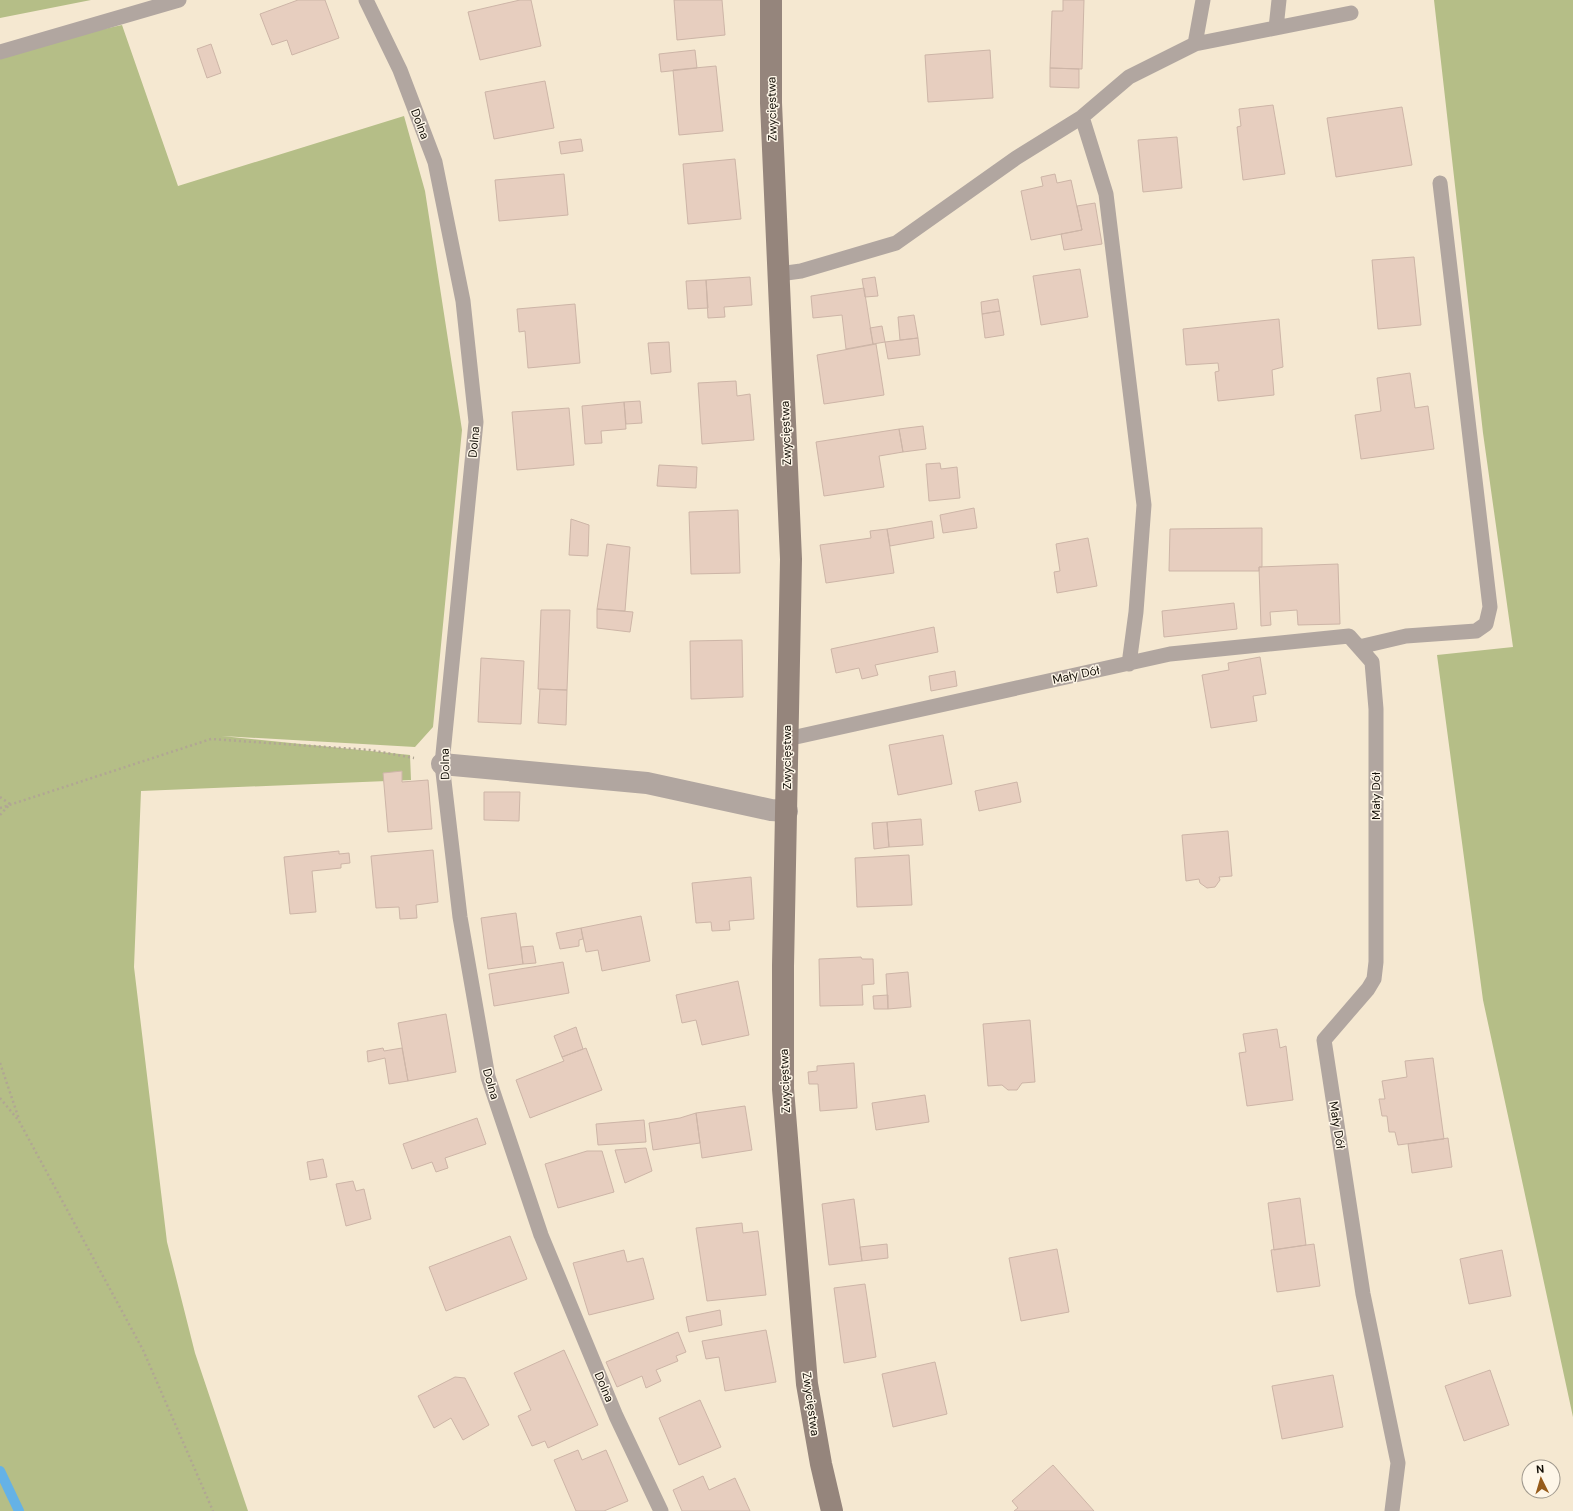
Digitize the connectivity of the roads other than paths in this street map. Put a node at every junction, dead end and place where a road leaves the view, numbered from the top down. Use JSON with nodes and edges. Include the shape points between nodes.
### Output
{"nodes":[{"id":1,"x":179,"y":0,"type":"edge"},
{"id":2,"x":366,"y":0,"type":"edge"},
{"id":3,"x":771,"y":0,"type":"edge"},
{"id":4,"x":1203,"y":0,"type":"edge"},
{"id":5,"x":1279,"y":0,"type":"edge"},
{"id":6,"x":1351,"y":14,"type":"dead end"},
{"id":7,"x":1276,"y":28,"type":"junction"},
{"id":8,"x":1195,"y":44,"type":"junction"},
{"id":9,"x":0,"y":52,"type":"edge"},
{"id":10,"x":1082,"y":117,"type":"junction"},
{"id":11,"x":1440,"y":183,"type":"dead end"},
{"id":12,"x":779,"y":274,"type":"junction"},
{"id":13,"x":1359,"y":647,"type":"junction"},
{"id":14,"x":1128,"y":664,"type":"junction"},
{"id":15,"x":787,"y":739,"type":"junction"},
{"id":16,"x":442,"y":764,"type":"junction"},
{"id":17,"x":787,"y":811,"type":"junction"},
{"id":18,"x":661,"y":1511,"type":"edge"},
{"id":19,"x":832,"y":1511,"type":"edge"},
{"id":20,"x":1392,"y":1511,"type":"edge"}],
"edges":[{"from":1,"to":9,"type":"lane"},
{"from":2,"to":16,"type":"lane","name":"Dolna","via":[[400,70],[435,162],[463,301],[476,422]]},
{"from":3,"to":12,"type":"street","name":"Zwycięstwa","via":[[771,104]]},
{"from":4,"to":8,"type":"lane"},
{"from":5,"to":7,"type":"lane"},
{"from":6,"to":7,"type":"lane"},
{"from":7,"to":8,"type":"lane"},
{"from":8,"to":10,"type":"lane","via":[[1130,77]]},
{"from":10,"to":12,"type":"lane","via":[[1016,158],[896,243],[801,271]]},
{"from":10,"to":14,"type":"lane","via":[[1106,194],[1144,505],[1136,612]]},
{"from":11,"to":13,"type":"lane","via":[[1490,607],[1486,624],[1476,630],[1406,636]]},
{"from":12,"to":15,"type":"street","name":"Zwycięstwa","via":[[791,559]]},
{"from":13,"to":14,"type":"lane","name":"Mały Dół","via":[[1348,636],[1170,654]]},
{"from":13,"to":20,"type":"lane","name":"Mały Dół","via":[[1372,662],[1376,709],[1376,962],[1374,979],[1368,989],[1324,1040],[1363,1294],[1398,1463]]},
{"from":14,"to":15,"type":"lane","name":"Mały Dół"},
{"from":15,"to":17,"type":"street","name":"Zwycięstwa"},
{"from":16,"to":17,"type":"street","via":[[647,783],[771,810]]},
{"from":16,"to":18,"type":"lane","name":"Dolna","via":[[460,917],[488,1077],[541,1235],[616,1416]]},
{"from":17,"to":19,"type":"street","name":"Zwycięstwa","via":[[783,1089],[807,1384]]}]}
